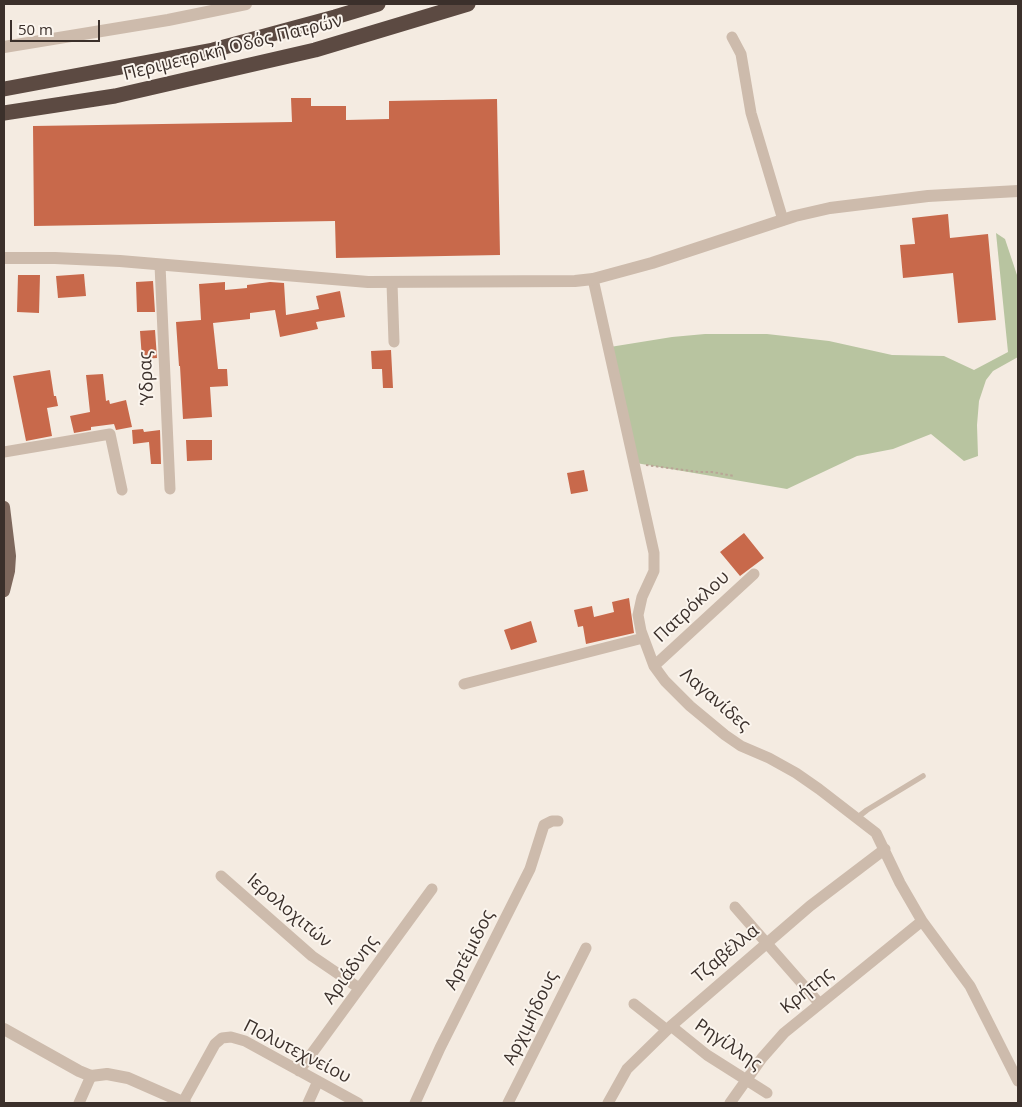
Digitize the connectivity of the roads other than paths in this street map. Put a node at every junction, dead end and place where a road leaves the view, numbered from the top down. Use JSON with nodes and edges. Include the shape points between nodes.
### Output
{"nodes":[{"id":1,"x":246,"y":4,"type":"edge"},
{"id":2,"x":378,"y":4,"type":"edge"},
{"id":3,"x":468,"y":4,"type":"edge"},
{"id":4,"x":732,"y":37,"type":"dead end"},
{"id":5,"x":4,"y":47,"type":"edge"},
{"id":6,"x":4,"y":89,"type":"edge"},
{"id":7,"x":4,"y":113,"type":"edge"},
{"id":8,"x":1018,"y":191,"type":"edge"},
{"id":9,"x":783,"y":220,"type":"junction"},
{"id":10,"x":4,"y":258,"type":"edge"},
{"id":11,"x":160,"y":265,"type":"junction"},
{"id":12,"x":593,"y":279,"type":"junction"},
{"id":13,"x":392,"y":283,"type":"junction"},
{"id":14,"x":394,"y":342,"type":"dead end"},
{"id":15,"x":4,"y":452,"type":"edge"},
{"id":16,"x":122,"y":490,"type":"dead end"},
{"id":17,"x":170,"y":490,"type":"dead end"},
{"id":18,"x":4,"y":507,"type":"edge"},
{"id":19,"x":754,"y":574,"type":"dead end"},
{"id":20,"x":6,"y":578,"type":"edge"},
{"id":21,"x":4,"y":591,"type":"edge"},
{"id":22,"x":643,"y":638,"type":"junction"},
{"id":23,"x":654,"y":666,"type":"junction"},
{"id":24,"x":464,"y":684,"type":"dead end"},
{"id":25,"x":923,"y":776,"type":"dead end"},
{"id":26,"x":858,"y":817,"type":"junction"},
{"id":27,"x":558,"y":821,"type":"dead end"},
{"id":28,"x":885,"y":850,"type":"junction"},
{"id":29,"x":221,"y":876,"type":"dead end"},
{"id":30,"x":432,"y":889,"type":"dead end"},
{"id":31,"x":735,"y":907,"type":"dead end"},
{"id":32,"x":922,"y":921,"type":"junction"},
{"id":33,"x":766,"y":943,"type":"junction"},
{"id":34,"x":586,"y":948,"type":"dead end"},
{"id":35,"x":359,"y":988,"type":"junction"},
{"id":36,"x":820,"y":1003,"type":"junction"},
{"id":37,"x":634,"y":1004,"type":"dead end"},
{"id":38,"x":669,"y":1028,"type":"junction"},
{"id":39,"x":4,"y":1029,"type":"edge"},
{"id":40,"x":299,"y":1072,"type":"junction"},
{"id":41,"x":92,"y":1076,"type":"junction"},
{"id":42,"x":746,"y":1079,"type":"junction"},
{"id":43,"x":318,"y":1081,"type":"junction"},
{"id":44,"x":1018,"y":1081,"type":"edge"},
{"id":45,"x":767,"y":1093,"type":"dead end"},
{"id":46,"x":79,"y":1103,"type":"edge"},
{"id":47,"x":184,"y":1103,"type":"edge"},
{"id":48,"x":308,"y":1103,"type":"edge"},
{"id":49,"x":358,"y":1103,"type":"edge"},
{"id":50,"x":414,"y":1103,"type":"edge"},
{"id":51,"x":508,"y":1103,"type":"edge"},
{"id":52,"x":608,"y":1103,"type":"edge"},
{"id":53,"x":730,"y":1103,"type":"edge"}],
"edges":[{"from":1,"to":5,"type":"street"},
{"from":2,"to":6,"type":"highway","name":"Περιμετρική Οδός Πατρών","via":[[213,50]]},
{"from":3,"to":7,"type":"highway","name":"Περιμετρική Οδός Πατρών","via":[[315,50],[115,96]]},
{"from":4,"to":9,"type":"street","via":[[741,54],[752,113]]},
{"from":8,"to":9,"type":"street","via":[[874,202],[830,208]]},
{"from":9,"to":12,"type":"street"},
{"from":10,"to":11,"type":"street"},
{"from":11,"to":13,"type":"street"},
{"from":11,"to":17,"type":"street","name":"Ύδρας"},
{"from":12,"to":13,"type":"street"},
{"from":12,"to":22,"type":"street","name":"Λαγανίδες","via":[[655,564],[638,610]]},
{"from":13,"to":14,"type":"street"},
{"from":15,"to":16,"type":"street","via":[[110,434]]},
{"from":18,"to":20,"type":"main road","via":[[10,556]]},
{"from":19,"to":23,"type":"street","name":"Πατρόκλου"},
{"from":20,"to":21,"type":"main road"},
{"from":22,"to":23,"type":"street","name":"Λαγανίδες"},
{"from":22,"to":24,"type":"street"},
{"from":23,"to":26,"type":"street","name":"Λαγανίδες","via":[[690,706],[725,735],[796,773]]},
{"from":25,"to":26,"type":"lane"},
{"from":26,"to":28,"type":"street","name":"Λαγανίδες","via":[[876,832]]},
{"from":27,"to":50,"type":"street","name":"Αρτέμιδος","via":[[544,825],[530,869]]},
{"from":28,"to":32,"type":"street","name":"Λαγανίδες"},
{"from":28,"to":33,"type":"street","name":"Τζαβέλλα"},
{"from":29,"to":35,"type":"street","name":"Ιερολοχιτών","via":[[312,956]]},
{"from":30,"to":35,"type":"street","name":"Αριάδνης"},
{"from":31,"to":33,"type":"street"},
{"from":32,"to":36,"type":"street","name":"Κρήτης"},
{"from":32,"to":44,"type":"street","name":"Λαγανίδες","via":[[970,986]]},
{"from":33,"to":36,"type":"street"},
{"from":33,"to":38,"type":"street","name":"Τζαβέλλα"},
{"from":34,"to":51,"type":"street","name":"Αρχιμήδους"},
{"from":35,"to":40,"type":"street","name":"Αριάδνης"},
{"from":36,"to":42,"type":"street","name":"Κρήτης","via":[[784,1033]]},
{"from":37,"to":38,"type":"street","name":"Ρηγίλλης"},
{"from":38,"to":42,"type":"street","name":"Ρηγίλλης"},
{"from":38,"to":52,"type":"street","name":"Τζαβέλλα","via":[[627,1070]]},
{"from":39,"to":41,"type":"street","name":"Πολυτεχνείου"},
{"from":40,"to":43,"type":"street","name":"Πολυτεχνείου"},
{"from":40,"to":47,"type":"street","name":"Πολυτεχνείου","via":[[246,1042],[223,1038],[212,1047]]},
{"from":41,"to":46,"type":"street"},
{"from":41,"to":47,"type":"street","name":"Πολυτεχνείου","via":[[107,1074],[128,1078]]},
{"from":42,"to":45,"type":"street","name":"Ρηγίλλης"},
{"from":42,"to":53,"type":"street","name":"Κρήτης"},
{"from":43,"to":48,"type":"street"},
{"from":43,"to":49,"type":"street","name":"Πολυτεχνείου"}]}
